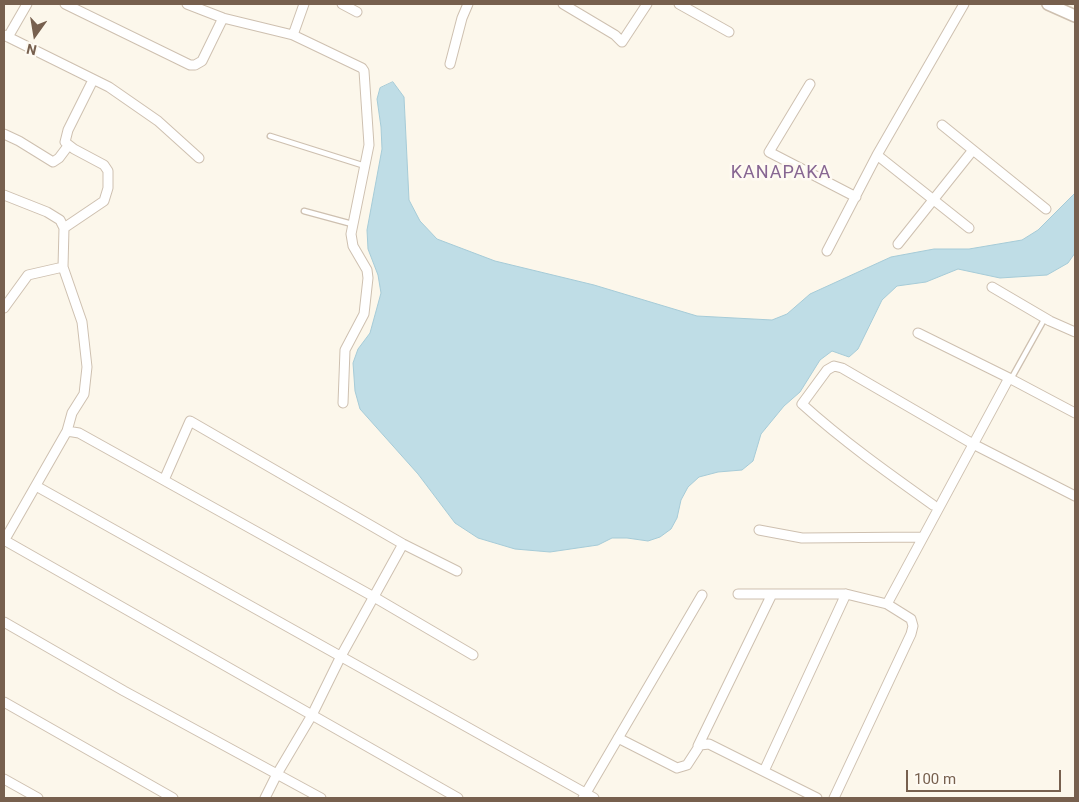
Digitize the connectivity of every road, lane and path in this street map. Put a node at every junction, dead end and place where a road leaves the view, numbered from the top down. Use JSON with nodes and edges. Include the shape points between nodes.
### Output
{"nodes":[{"id":1,"x":27,"y":4,"type":"edge"},
{"id":2,"x":65,"y":4,"type":"edge"},
{"id":3,"x":187,"y":4,"type":"edge"},
{"id":4,"x":293,"y":4,"type":"edge"},
{"id":5,"x":342,"y":4,"type":"edge"},
{"id":6,"x":468,"y":4,"type":"edge"},
{"id":7,"x":563,"y":4,"type":"edge"},
{"id":8,"x":647,"y":4,"type":"edge"},
{"id":9,"x":679,"y":4,"type":"edge"},
{"id":10,"x":964,"y":4,"type":"edge"},
{"id":11,"x":1048,"y":4,"type":"edge"},
{"id":12,"x":303,"y":7,"type":"edge"},
{"id":13,"x":356,"y":12,"type":"dead end"},
{"id":14,"x":1075,"y":16,"type":"edge"},
{"id":15,"x":223,"y":18,"type":"junction"},
{"id":16,"x":729,"y":32,"type":"dead end"},
{"id":17,"x":293,"y":35,"type":"junction"},
{"id":18,"x":6,"y":36,"type":"edge"},
{"id":19,"x":450,"y":64,"type":"dead end"},
{"id":20,"x":93,"y":80,"type":"junction"},
{"id":21,"x":810,"y":84,"type":"dead end"},
{"id":22,"x":942,"y":125,"type":"dead end"},
{"id":23,"x":4,"y":134,"type":"edge"},
{"id":24,"x":270,"y":136,"type":"dead end"},
{"id":25,"x":68,"y":146,"type":"junction"},
{"id":26,"x":973,"y":150,"type":"junction"},
{"id":27,"x":877,"y":156,"type":"junction"},
{"id":28,"x":199,"y":158,"type":"dead end"},
{"id":29,"x":364,"y":166,"type":"junction"},
{"id":30,"x":4,"y":195,"type":"edge"},
{"id":31,"x":856,"y":197,"type":"junction"},
{"id":32,"x":934,"y":200,"type":"junction"},
{"id":33,"x":1046,"y":209,"type":"dead end"},
{"id":34,"x":304,"y":211,"type":"dead end"},
{"id":35,"x":352,"y":224,"type":"junction"},
{"id":36,"x":64,"y":228,"type":"junction"},
{"id":37,"x":969,"y":228,"type":"dead end"},
{"id":38,"x":898,"y":244,"type":"dead end"},
{"id":39,"x":827,"y":251,"type":"dead end"},
{"id":40,"x":62,"y":266,"type":"junction"},
{"id":41,"x":992,"y":287,"type":"dead end"},
{"id":42,"x":4,"y":308,"type":"edge"},
{"id":43,"x":1045,"y":318,"type":"junction"},
{"id":44,"x":1075,"y":332,"type":"edge"},
{"id":45,"x":918,"y":333,"type":"dead end"},
{"id":46,"x":1010,"y":378,"type":"junction"},
{"id":47,"x":343,"y":403,"type":"dead end"},
{"id":48,"x":1075,"y":413,"type":"edge"},
{"id":49,"x":67,"y":430,"type":"junction"},
{"id":50,"x":973,"y":444,"type":"junction"},
{"id":51,"x":164,"y":480,"type":"junction"},
{"id":52,"x":36,"y":486,"type":"junction"},
{"id":53,"x":1075,"y":496,"type":"edge"},
{"id":54,"x":933,"y":505,"type":"dead end"},
{"id":55,"x":760,"y":530,"type":"dead end"},
{"id":56,"x":923,"y":536,"type":"junction"},
{"id":57,"x":4,"y":540,"type":"edge"},
{"id":58,"x":403,"y":544,"type":"junction"},
{"id":59,"x":458,"y":571,"type":"dead end"},
{"id":60,"x":702,"y":594,"type":"dead end"},
{"id":61,"x":738,"y":594,"type":"dead end"},
{"id":62,"x":772,"y":594,"type":"junction"},
{"id":63,"x":846,"y":594,"type":"junction"},
{"id":64,"x":374,"y":597,"type":"junction"},
{"id":65,"x":887,"y":604,"type":"junction"},
{"id":66,"x":4,"y":622,"type":"edge"},
{"id":67,"x":473,"y":654,"type":"dead end"},
{"id":68,"x":341,"y":656,"type":"junction"},
{"id":69,"x":4,"y":702,"type":"edge"},
{"id":70,"x":312,"y":715,"type":"junction"},
{"id":71,"x":618,"y":738,"type":"junction"},
{"id":72,"x":698,"y":746,"type":"junction"},
{"id":73,"x":764,"y":771,"type":"junction"},
{"id":74,"x":278,"y":774,"type":"junction"},
{"id":75,"x":4,"y":779,"type":"edge"},
{"id":76,"x":584,"y":796,"type":"edge"},
{"id":77,"x":38,"y":798,"type":"edge"},
{"id":78,"x":173,"y":798,"type":"edge"},
{"id":79,"x":265,"y":798,"type":"edge"},
{"id":80,"x":321,"y":798,"type":"edge"},
{"id":81,"x":458,"y":798,"type":"edge"},
{"id":82,"x":594,"y":798,"type":"edge"},
{"id":83,"x":817,"y":798,"type":"edge"},
{"id":84,"x":834,"y":798,"type":"edge"}],
"edges":[{"from":1,"to":18,"type":"street"},
{"from":2,"to":15,"type":"street","via":[[190,65],[202,61]]},
{"from":3,"to":15,"type":"street"},
{"from":4,"to":12,"type":"street"},
{"from":5,"to":13,"type":"street"},
{"from":6,"to":19,"type":"street"},
{"from":7,"to":8,"type":"street","via":[[622,42]]},
{"from":9,"to":16,"type":"street"},
{"from":10,"to":27,"type":"street"},
{"from":11,"to":14,"type":"street"},
{"from":12,"to":17,"type":"street"},
{"from":15,"to":17,"type":"street"},
{"from":17,"to":29,"type":"street","via":[[364,71],[369,145]]},
{"from":18,"to":20,"type":"street"},
{"from":20,"to":25,"type":"street","via":[[64,138]]},
{"from":20,"to":28,"type":"street","via":[[158,122]]},
{"from":21,"to":31,"type":"street","via":[[769,152]]},
{"from":22,"to":26,"type":"street"},
{"from":23,"to":25,"type":"street","via":[[53,162]]},
{"from":24,"to":29,"type":"lane"},
{"from":25,"to":36,"type":"street","via":[[104,164],[108,172],[108,188],[104,201]]},
{"from":26,"to":32,"type":"street"},
{"from":26,"to":33,"type":"street"},
{"from":27,"to":31,"type":"street"},
{"from":27,"to":32,"type":"street"},
{"from":29,"to":35,"type":"street"},
{"from":30,"to":36,"type":"street","via":[[47,212],[60,220]]},
{"from":31,"to":39,"type":"street"},
{"from":32,"to":37,"type":"street"},
{"from":32,"to":38,"type":"street"},
{"from":34,"to":35,"type":"lane"},
{"from":35,"to":47,"type":"street","via":[[352,243],[368,278],[364,314],[345,350]]},
{"from":36,"to":40,"type":"street"},
{"from":40,"to":42,"type":"street","via":[[28,275]]},
{"from":40,"to":49,"type":"street","via":[[82,322],[87,367],[84,394],[72,413]]},
{"from":41,"to":43,"type":"street"},
{"from":43,"to":44,"type":"street"},
{"from":43,"to":46,"type":"lane"},
{"from":45,"to":46,"type":"street"},
{"from":46,"to":48,"type":"street"},
{"from":46,"to":50,"type":"street"},
{"from":49,"to":51,"type":"street","via":[[79,433]]},
{"from":49,"to":52,"type":"street"},
{"from":50,"to":53,"type":"street"},
{"from":50,"to":54,"type":"street","via":[[834,366],[827,370],[802,404]]},
{"from":50,"to":56,"type":"street"},
{"from":51,"to":58,"type":"street","via":[[190,421]]},
{"from":51,"to":64,"type":"street"},
{"from":52,"to":57,"type":"street"},
{"from":52,"to":68,"type":"street"},
{"from":55,"to":56,"type":"street","via":[[802,538]]},
{"from":56,"to":65,"type":"street"},
{"from":57,"to":70,"type":"street"},
{"from":58,"to":59,"type":"street"},
{"from":58,"to":64,"type":"street"},
{"from":60,"to":71,"type":"street"},
{"from":61,"to":62,"type":"street"},
{"from":62,"to":63,"type":"street"},
{"from":62,"to":72,"type":"street"},
{"from":63,"to":65,"type":"street"},
{"from":63,"to":73,"type":"street"},
{"from":64,"to":67,"type":"street"},
{"from":64,"to":68,"type":"street"},
{"from":65,"to":84,"type":"street","via":[[911,619],[911,634]]},
{"from":66,"to":74,"type":"street"},
{"from":68,"to":70,"type":"street"},
{"from":68,"to":76,"type":"street"},
{"from":69,"to":78,"type":"street"},
{"from":70,"to":74,"type":"street"},
{"from":70,"to":81,"type":"street"},
{"from":71,"to":72,"type":"street","via":[[677,768],[687,765]]},
{"from":71,"to":76,"type":"street"},
{"from":72,"to":73,"type":"street","via":[[708,744]]},
{"from":73,"to":83,"type":"street"},
{"from":74,"to":79,"type":"street"},
{"from":74,"to":80,"type":"street"},
{"from":75,"to":77,"type":"street"},
{"from":76,"to":82,"type":"street"}]}
